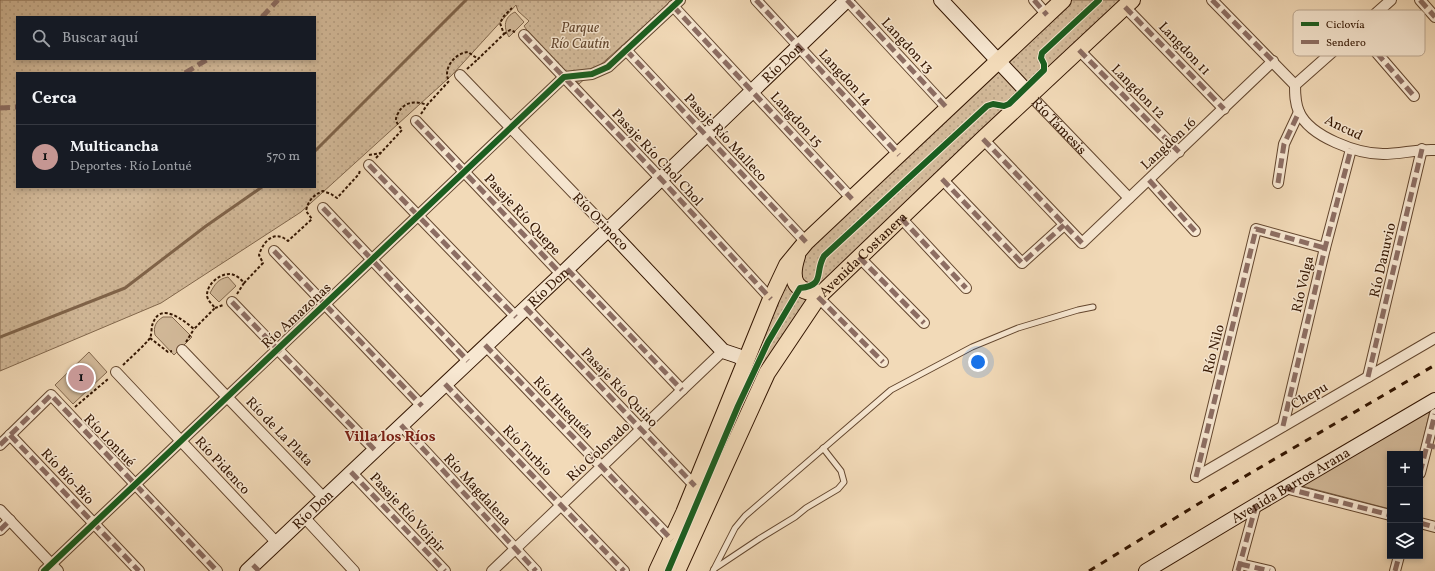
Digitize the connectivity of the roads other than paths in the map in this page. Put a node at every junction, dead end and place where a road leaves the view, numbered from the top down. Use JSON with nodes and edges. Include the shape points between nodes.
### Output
{"nodes":[{"id":1,"x":756,"y":0,"type":"edge"},
{"id":2,"x":847,"y":0,"type":"edge"},
{"id":3,"x":941,"y":0,"type":"edge"},
{"id":4,"x":1034,"y":0,"type":"edge"},
{"id":5,"x":1063,"y":0,"type":"edge"},
{"id":6,"x":1212,"y":0,"type":"edge"},
{"id":7,"x":1391,"y":0,"type":"edge"},
{"id":8,"x":1420,"y":0,"type":"edge"},
{"id":9,"x":676,"y":3,"type":"edge"},
{"id":10,"x":1128,"y":3,"type":"edge"},
{"id":11,"x":1380,"y":10,"type":"edge"},
{"id":12,"x":1048,"y":15,"type":"junction"},
{"id":13,"x":1435,"y":17,"type":"edge"},
{"id":14,"x":524,"y":35,"type":"dead end"},
{"id":15,"x":799,"y":46,"type":"junction"},
{"id":16,"x":626,"y":50,"type":"junction"},
{"id":17,"x":1079,"y":50,"type":"junction"},
{"id":18,"x":1328,"y":56,"type":"edge"},
{"id":19,"x":1379,"y":56,"type":"edge"},
{"id":20,"x":998,"y":61,"type":"junction"},
{"id":21,"x":1273,"y":62,"type":"junction"},
{"id":22,"x":460,"y":75,"type":"dead end"},
{"id":23,"x":564,"y":77,"type":"junction"},
{"id":24,"x":1295,"y":85,"type":"junction"},
{"id":25,"x":752,"y":91,"type":"junction"},
{"id":26,"x":1031,"y":96,"type":"junction"},
{"id":27,"x":1414,"y":96,"type":"dead end"},
{"id":28,"x":948,"y":109,"type":"junction"},
{"id":29,"x":1224,"y":109,"type":"junction"},
{"id":30,"x":1299,"y":112,"type":"junction"},
{"id":31,"x":416,"y":121,"type":"dead end"},
{"id":32,"x":511,"y":127,"type":"junction"},
{"id":33,"x":706,"y":136,"type":"junction"},
{"id":34,"x":983,"y":139,"type":"junction"},
{"id":35,"x":1351,"y":149,"type":"junction"},
{"id":36,"x":1422,"y":149,"type":"junction"},
{"id":37,"x":1435,"y":150,"type":"edge"},
{"id":38,"x":1179,"y":152,"type":"junction"},
{"id":39,"x":899,"y":155,"type":"junction"},
{"id":40,"x":365,"y":164,"type":"road end"},
{"id":41,"x":464,"y":172,"type":"junction"},
{"id":42,"x":660,"y":178,"type":"junction"},
{"id":43,"x":942,"y":179,"type":"junction"},
{"id":44,"x":1149,"y":180,"type":"junction"},
{"id":45,"x":1278,"y":183,"type":"dead end"},
{"id":46,"x":1129,"y":198,"type":"junction"},
{"id":47,"x":852,"y":199,"type":"junction"},
{"id":48,"x":323,"y":208,"type":"dead end"},
{"id":49,"x":418,"y":216,"type":"junction"},
{"id":50,"x":901,"y":218,"type":"junction"},
{"id":51,"x":1064,"y":225,"type":"junction"},
{"id":52,"x":608,"y":229,"type":"junction"},
{"id":53,"x":1195,"y":231,"type":"dead end"},
{"id":54,"x":802,"y":247,"type":"junction"},
{"id":55,"x":1326,"y":248,"type":"junction"},
{"id":56,"x":274,"y":251,"type":"dead end"},
{"id":57,"x":859,"y":257,"type":"junction"},
{"id":58,"x":372,"y":260,"type":"junction"},
{"id":59,"x":564,"y":271,"type":"junction"},
{"id":60,"x":966,"y":288,"type":"dead end"},
{"id":61,"x":820,"y":295,"type":"junction"},
{"id":62,"x":771,"y":299,"type":"junction"},
{"id":63,"x":232,"y":302,"type":"dead end"},
{"id":64,"x":325,"y":304,"type":"junction"},
{"id":65,"x":1093,"y":307,"type":"dead end"},
{"id":66,"x":520,"y":312,"type":"junction"},
{"id":67,"x":924,"y":323,"type":"dead end"},
{"id":68,"x":1435,"y":338,"type":"edge"},
{"id":69,"x":485,"y":346,"type":"junction"},
{"id":70,"x":182,"y":350,"type":"road end"},
{"id":71,"x":277,"y":350,"type":"junction"},
{"id":72,"x":723,"y":351,"type":"junction"},
{"id":73,"x":468,"y":361,"type":"junction"},
{"id":74,"x":745,"y":361,"type":"junction"},
{"id":75,"x":883,"y":362,"type":"dead end"},
{"id":76,"x":116,"y":372,"type":"road end"},
{"id":77,"x":1368,"y":377,"type":"junction"},
{"id":78,"x":445,"y":384,"type":"junction"},
{"id":79,"x":682,"y":390,"type":"junction"},
{"id":80,"x":228,"y":397,"type":"junction"},
{"id":81,"x":1435,"y":400,"type":"edge"},
{"id":82,"x":422,"y":406,"type":"junction"},
{"id":83,"x":1435,"y":414,"type":"edge"},
{"id":84,"x":401,"y":425,"type":"junction"},
{"id":85,"x":1283,"y":426,"type":"junction"},
{"id":86,"x":642,"y":429,"type":"junction"},
{"id":87,"x":10,"y":435,"type":"junction"},
{"id":88,"x":181,"y":441,"type":"junction"},
{"id":89,"x":0,"y":445,"type":"edge"},
{"id":90,"x":1431,"y":446,"type":"edge"},
{"id":91,"x":823,"y":448,"type":"junction"},
{"id":92,"x":375,"y":450,"type":"junction"},
{"id":93,"x":1423,"y":466,"type":"edge"},
{"id":94,"x":602,"y":467,"type":"junction"},
{"id":95,"x":352,"y":472,"type":"junction"},
{"id":96,"x":1196,"y":477,"type":"joint"},
{"id":97,"x":136,"y":484,"type":"junction"},
{"id":98,"x":695,"y":486,"type":"junction"},
{"id":99,"x":1285,"y":488,"type":"junction"},
{"id":100,"x":324,"y":498,"type":"junction"},
{"id":101,"x":1256,"y":505,"type":"junction"},
{"id":102,"x":561,"y":506,"type":"junction"},
{"id":103,"x":0,"y":510,"type":"edge"},
{"id":104,"x":1387,"y":514,"type":"edge"},
{"id":105,"x":304,"y":517,"type":"junction"},
{"id":106,"x":10,"y":520,"type":"junction"},
{"id":107,"x":94,"y":524,"type":"junction"},
{"id":108,"x":1423,"y":524,"type":"edge"},
{"id":109,"x":1435,"y":527,"type":"edge"},
{"id":110,"x":0,"y":530,"type":"edge"},
{"id":111,"x":672,"y":540,"type":"junction"},
{"id":112,"x":277,"y":543,"type":"junction"},
{"id":113,"x":515,"y":549,"type":"junction"},
{"id":114,"x":1398,"y":559,"type":"edge"},
{"id":115,"x":1239,"y":567,"type":"edge"},
{"id":116,"x":51,"y":569,"type":"edge"},
{"id":117,"x":253,"y":569,"type":"edge"},
{"id":118,"x":713,"y":570,"type":"edge"},
{"id":119,"x":139,"y":571,"type":"edge"},
{"id":120,"x":217,"y":571,"type":"edge"},
{"id":121,"x":354,"y":571,"type":"edge"},
{"id":122,"x":445,"y":571,"type":"edge"},
{"id":123,"x":492,"y":571,"type":"edge"},
{"id":124,"x":536,"y":571,"type":"edge"},
{"id":125,"x":624,"y":571,"type":"edge"},
{"id":126,"x":657,"y":571,"type":"edge"},
{"id":127,"x":677,"y":571,"type":"edge"},
{"id":128,"x":1146,"y":571,"type":"edge"},
{"id":129,"x":1270,"y":571,"type":"edge"},
{"id":130,"x":1395,"y":571,"type":"edge"}],
"edges":[{"from":1,"to":15,"type":"street","name":"Langdon 14"},
{"from":2,"to":15,"type":"street","name":"Río Don"},
{"from":2,"to":28,"type":"street","name":"Langdon 13"},
{"from":3,"to":20,"type":"street","name":"Río Támesis"},
{"from":4,"to":12,"type":"street"},
{"from":5,"to":12,"type":"main road"},
{"from":6,"to":21,"type":"street"},
{"from":7,"to":11,"type":"street"},
{"from":8,"to":13,"type":"street"},
{"from":9,"to":16,"type":"street"},
{"from":9,"to":25,"type":"street","name":"Langdon 15"},
{"from":10,"to":17,"type":"main road","name":"Avenida Costanera"},
{"from":10,"to":29,"type":"street","name":"Langdon 11"},
{"from":12,"to":20,"type":"main road"},
{"from":14,"to":23,"type":"street","name":"Pasaje Río Chol Chol"},
{"from":15,"to":25,"type":"street","name":"Río Don"},
{"from":15,"to":39,"type":"street","name":"Langdon 14"},
{"from":16,"to":23,"type":"street","via":[[608,67],[592,74]]},
{"from":16,"to":33,"type":"street","name":"Pasaje Río Malleco"},
{"from":17,"to":26,"type":"main road","name":"Avenida Costanera"},
{"from":17,"to":38,"type":"street","name":"Langdon 12"},
{"from":18,"to":24,"type":"street"},
{"from":19,"to":27,"type":"street"},
{"from":20,"to":26,"type":"street","name":"Río Támesis"},
{"from":20,"to":28,"type":"main road"},
{"from":21,"to":24,"type":"street"},
{"from":21,"to":29,"type":"street","name":"Langdon 16"},
{"from":22,"to":32,"type":"street","name":"Río Orinoco"},
{"from":23,"to":32,"type":"street","name":"Río Amazonas"},
{"from":23,"to":42,"type":"street","name":"Pasaje Río Chol Chol"},
{"from":24,"to":30,"type":"street"},
{"from":25,"to":33,"type":"street","name":"Río Don"},
{"from":25,"to":47,"type":"street","name":"Langdon 15"},
{"from":26,"to":34,"type":"main road","name":"Avenida Costanera"},
{"from":26,"to":46,"type":"street","name":"Río Támesis"},
{"from":28,"to":39,"type":"main road"},
{"from":29,"to":38,"type":"street","name":"Langdon 16"},
{"from":30,"to":35,"type":"street","name":"Ancud","via":[[1314,128]]},
{"from":30,"to":45,"type":"street","via":[[1284,144]]},
{"from":31,"to":41,"type":"street","name":"Pasaje Río Quepe"},
{"from":32,"to":41,"type":"street","name":"Río Amazonas"},
{"from":32,"to":52,"type":"street","name":"Río Orinoco"},
{"from":33,"to":42,"type":"street","name":"Río Don"},
{"from":33,"to":54,"type":"street","name":"Pasaje Río Malleco"},
{"from":34,"to":43,"type":"main road","name":"Avenida Costanera"},
{"from":34,"to":51,"type":"street"},
{"from":35,"to":36,"type":"street","name":"Ancud","via":[[1385,154]]},
{"from":35,"to":55,"type":"street","name":"Río Volga"},
{"from":36,"to":37,"type":"street","name":"Ancud"},
{"from":36,"to":77,"type":"street","name":"Río Danuvio"},
{"from":38,"to":44,"type":"street","name":"Langdon 16"},
{"from":39,"to":47,"type":"main road"},
{"from":40,"to":49,"type":"street","name":"Pasaje Río Quino"},
{"from":41,"to":49,"type":"street","name":"Río Amazonas"},
{"from":41,"to":59,"type":"street","name":"Pasaje Río Quepe"},
{"from":42,"to":52,"type":"street","name":"Río Don"},
{"from":42,"to":62,"type":"street","name":"Pasaje Río Chol Chol"},
{"from":43,"to":50,"type":"main road","name":"Avenida Costanera"},
{"from":43,"to":51,"type":"street","via":[[1022,264]]},
{"from":44,"to":46,"type":"street","name":"Langdon 16"},
{"from":44,"to":53,"type":"street"},
{"from":46,"to":51,"type":"street","name":"Langdon 16","via":[[1082,243]]},
{"from":47,"to":54,"type":"main road"},
{"from":48,"to":58,"type":"street"},
{"from":49,"to":58,"type":"street","name":"Río Amazonas"},
{"from":49,"to":66,"type":"street","name":"Pasaje Río Quino"},
{"from":50,"to":57,"type":"main road","name":"Avenida Costanera"},
{"from":50,"to":60,"type":"street"},
{"from":52,"to":59,"type":"street","name":"Río Don"},
{"from":52,"to":72,"type":"street","name":"Río Orinoco"},
{"from":54,"to":61,"type":"main road","via":[[794,266],[796,282],[807,292]]},
{"from":54,"to":62,"type":"main road","via":[[787,264]]},
{"from":55,"to":85,"type":"street","name":"Río Volga"},
{"from":55,"to":96,"type":"street","name":"Río Nilo","via":[[1256,229]]},
{"from":56,"to":64,"type":"street"},
{"from":57,"to":61,"type":"main road","name":"Avenida Costanera"},
{"from":57,"to":67,"type":"street"},
{"from":58,"to":64,"type":"street","name":"Río Amazonas"},
{"from":58,"to":73,"type":"street"},
{"from":59,"to":66,"type":"street","name":"Río Don"},
{"from":59,"to":79,"type":"street","name":"Pasaje Río Quepe"},
{"from":61,"to":75,"type":"street"},
{"from":61,"to":127,"type":"main road","name":"Avenida Costanera","via":[[767,373]]},
{"from":62,"to":74,"type":"main road"},
{"from":63,"to":71,"type":"street","name":"Pasaje Río Voipir"},
{"from":64,"to":71,"type":"street","name":"Río Amazonas"},
{"from":64,"to":82,"type":"street"},
{"from":65,"to":91,"type":"lane","via":[[1018,328],[972,347],[891,390]]},
{"from":66,"to":69,"type":"street","name":"Río Don"},
{"from":66,"to":86,"type":"street","name":"Pasaje Río Quino"},
{"from":68,"to":77,"type":"street","name":"Chepu"},
{"from":69,"to":73,"type":"street","name":"Río Don"},
{"from":69,"to":94,"type":"street","name":"Río Huequén"},
{"from":70,"to":80,"type":"street","name":"Río de La Plata"},
{"from":71,"to":80,"type":"street","name":"Río Amazonas"},
{"from":71,"to":92,"type":"street","name":"Pasaje Río Voipir"},
{"from":72,"to":74,"type":"street","name":"Río Orinoco"},
{"from":72,"to":79,"type":"street","name":"Río Colorado"},
{"from":73,"to":78,"type":"street","name":"Río Don"},
{"from":74,"to":98,"type":"main road"},
{"from":76,"to":88,"type":"street","name":"Río Pidenco"},
{"from":77,"to":85,"type":"street","name":"Chepu"},
{"from":78,"to":82,"type":"street","name":"Río Don"},
{"from":78,"to":102,"type":"street","name":"Río Turbio"},
{"from":79,"to":86,"type":"street","name":"Río Colorado"},
{"from":80,"to":88,"type":"street","name":"Río Amazonas"},
{"from":80,"to":100,"type":"street","name":"Río de La Plata"},
{"from":81,"to":99,"type":"street","name":"Avenida Barros Arana"},
{"from":82,"to":84,"type":"street","name":"Río Don"},
{"from":83,"to":90,"type":"street"},
{"from":84,"to":92,"type":"street","name":"Río Don"},
{"from":84,"to":113,"type":"street","name":"Río Magdalena"},
{"from":85,"to":96,"type":"street","name":"Chepu"},
{"from":86,"to":94,"type":"street","name":"Río Colorado"},
{"from":86,"to":98,"type":"street","name":"Pasaje Río Quino"},
{"from":87,"to":89,"type":"street"},
{"from":87,"to":97,"type":"street","name":"Río Lontué","via":[[51,395]]},
{"from":87,"to":107,"type":"street","name":"Río Bío-Bío"},
{"from":88,"to":97,"type":"street","name":"Río Amazonas"},
{"from":88,"to":112,"type":"street","name":"Río Pidenco"},
{"from":90,"to":93,"type":"street"},
{"from":91,"to":118,"type":"lane","via":[[745,516],[735,528]]},
{"from":91,"to":118,"type":"lane","via":[[841,471],[844,482],[838,489]]},
{"from":92,"to":95,"type":"street","name":"Río Don"},
{"from":94,"to":102,"type":"street","name":"Río Colorado"},
{"from":94,"to":111,"type":"street","name":"Río Huequén"},
{"from":95,"to":100,"type":"street","name":"Río Don"},
{"from":95,"to":122,"type":"street","name":"Pasaje Río Voipir"},
{"from":97,"to":107,"type":"street","name":"Río Amazonas"},
{"from":97,"to":120,"type":"street","name":"Río Lontué"},
{"from":98,"to":111,"type":"main road"},
{"from":99,"to":101,"type":"street","name":"Avenida Barros Arana"},
{"from":99,"to":104,"type":"street"},
{"from":100,"to":105,"type":"street","name":"Río Don"},
{"from":101,"to":115,"type":"street"},
{"from":101,"to":128,"type":"street","name":"Avenida Barros Arana"},
{"from":102,"to":113,"type":"street","name":"Río Colorado"},
{"from":102,"to":125,"type":"street","name":"Río Turbio"},
{"from":103,"to":106,"type":"street"},
{"from":105,"to":112,"type":"street","name":"Río Don"},
{"from":105,"to":121,"type":"street"},
{"from":106,"to":110,"type":"street"},
{"from":106,"to":116,"type":"street"},
{"from":107,"to":116,"type":"street","name":"Río Amazonas"},
{"from":107,"to":119,"type":"street","name":"Río Bío-Bío"},
{"from":108,"to":109,"type":"street"},
{"from":111,"to":126,"type":"main road"},
{"from":112,"to":117,"type":"street","name":"Río Don"},
{"from":113,"to":123,"type":"street","name":"Río Colorado"},
{"from":113,"to":124,"type":"street","name":"Río Magdalena"},
{"from":114,"to":130,"type":"street"},
{"from":115,"to":129,"type":"street"}]}
